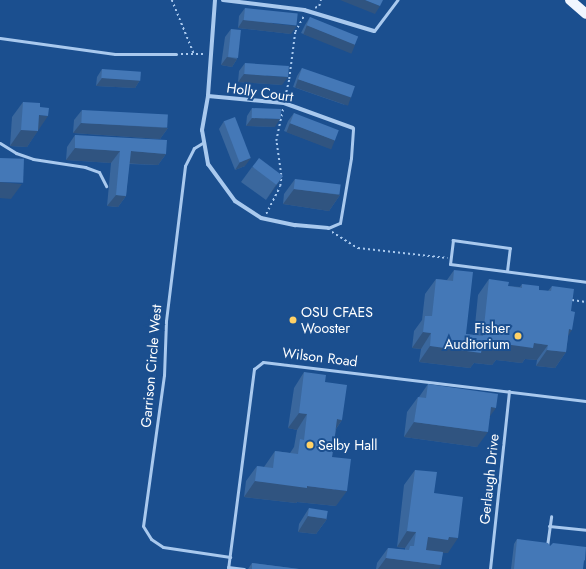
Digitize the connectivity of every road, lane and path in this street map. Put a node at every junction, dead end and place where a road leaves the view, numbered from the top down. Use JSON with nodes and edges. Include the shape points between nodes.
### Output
{"nodes":[{"id":1,"x":172,"y":0,"type":"edge"},
{"id":2,"x":215,"y":0,"type":"edge"},
{"id":3,"x":223,"y":0,"type":"edge"},
{"id":4,"x":397,"y":0,"type":"edge"},
{"id":5,"x":572,"y":1,"type":"edge"},
{"id":6,"x":586,"y":14,"type":"edge"},
{"id":7,"x":374,"y":31,"type":"joint"},
{"id":8,"x":0,"y":38,"type":"edge"},
{"id":9,"x":176,"y":54,"type":"joint"},
{"id":10,"x":194,"y":54,"type":"junction"},
{"id":11,"x":211,"y":54,"type":"junction"},
{"id":12,"x":208,"y":96,"type":"junction"},
{"id":13,"x":353,"y":128,"type":"joint"},
{"id":14,"x":204,"y":142,"type":"junction"},
{"id":15,"x":0,"y":143,"type":"edge"},
{"id":16,"x":106,"y":186,"type":"dead end"},
{"id":17,"x":328,"y":228,"type":"junction"},
{"id":18,"x":450,"y":259,"type":"junction"},
{"id":19,"x":507,"y":271,"type":"junction"},
{"id":20,"x":586,"y":282,"type":"edge"},
{"id":21,"x":572,"y":300,"type":"edge"},
{"id":22,"x":586,"y":302,"type":"edge"},
{"id":23,"x":509,"y":391,"type":"junction"},
{"id":24,"x":586,"y":401,"type":"edge"},
{"id":25,"x":551,"y":516,"type":"dead end"},
{"id":26,"x":550,"y":526,"type":"junction"},
{"id":27,"x":586,"y":530,"type":"edge"},
{"id":28,"x":547,"y":548,"type":"edge"},
{"id":29,"x":230,"y":557,"type":"junction"},
{"id":30,"x":228,"y":568,"type":"edge"},
{"id":31,"x":244,"y":569,"type":"edge"},
{"id":32,"x":490,"y":569,"type":"edge"}],
"edges":[{"from":1,"to":10,"type":"path"},
{"from":2,"to":11,"type":"street"},
{"from":3,"to":7,"type":"street","via":[[304,10]]},
{"from":4,"to":7,"type":"lane"},
{"from":5,"to":6,"type":"main road"},
{"from":8,"to":9,"type":"lane","via":[[115,54]]},
{"from":9,"to":10,"type":"path"},
{"from":10,"to":11,"type":"path"},
{"from":11,"to":12,"type":"street"},
{"from":12,"to":13,"type":"street","name":"Holly Court","via":[[284,104]]},
{"from":12,"to":14,"type":"street","via":[[202,130]]},
{"from":13,"to":17,"type":"lane","via":[[352,158],[340,223]]},
{"from":14,"to":17,"type":"street","via":[[208,164],[236,201],[262,218]]},
{"from":14,"to":29,"type":"lane","name":"Garrison Circle West","via":[[194,148],[185,166],[166,321],[164,375],[143,526],[151,539],[163,547]]},
{"from":15,"to":16,"type":"lane","via":[[16,153],[33,159],[85,167],[99,172]]},
{"from":17,"to":18,"type":"path","via":[[334,235],[358,248]]},
{"from":18,"to":19,"type":"lane","via":[[450,264]]},
{"from":18,"to":19,"type":"lane","via":[[453,240],[510,248]]},
{"from":19,"to":20,"type":"lane"},
{"from":21,"to":22,"type":"path"},
{"from":23,"to":24,"type":"lane","name":"Wilson Road"},
{"from":23,"to":29,"type":"lane","name":"Wilson Road","via":[[263,362],[254,369]]},
{"from":23,"to":32,"type":"lane","name":"Gerlaugh Drive"},
{"from":25,"to":26,"type":"lane"},
{"from":26,"to":27,"type":"lane"},
{"from":26,"to":28,"type":"lane"},
{"from":29,"to":30,"type":"lane","name":"Wilson Road"},
{"from":30,"to":31,"type":"lane"}]}
